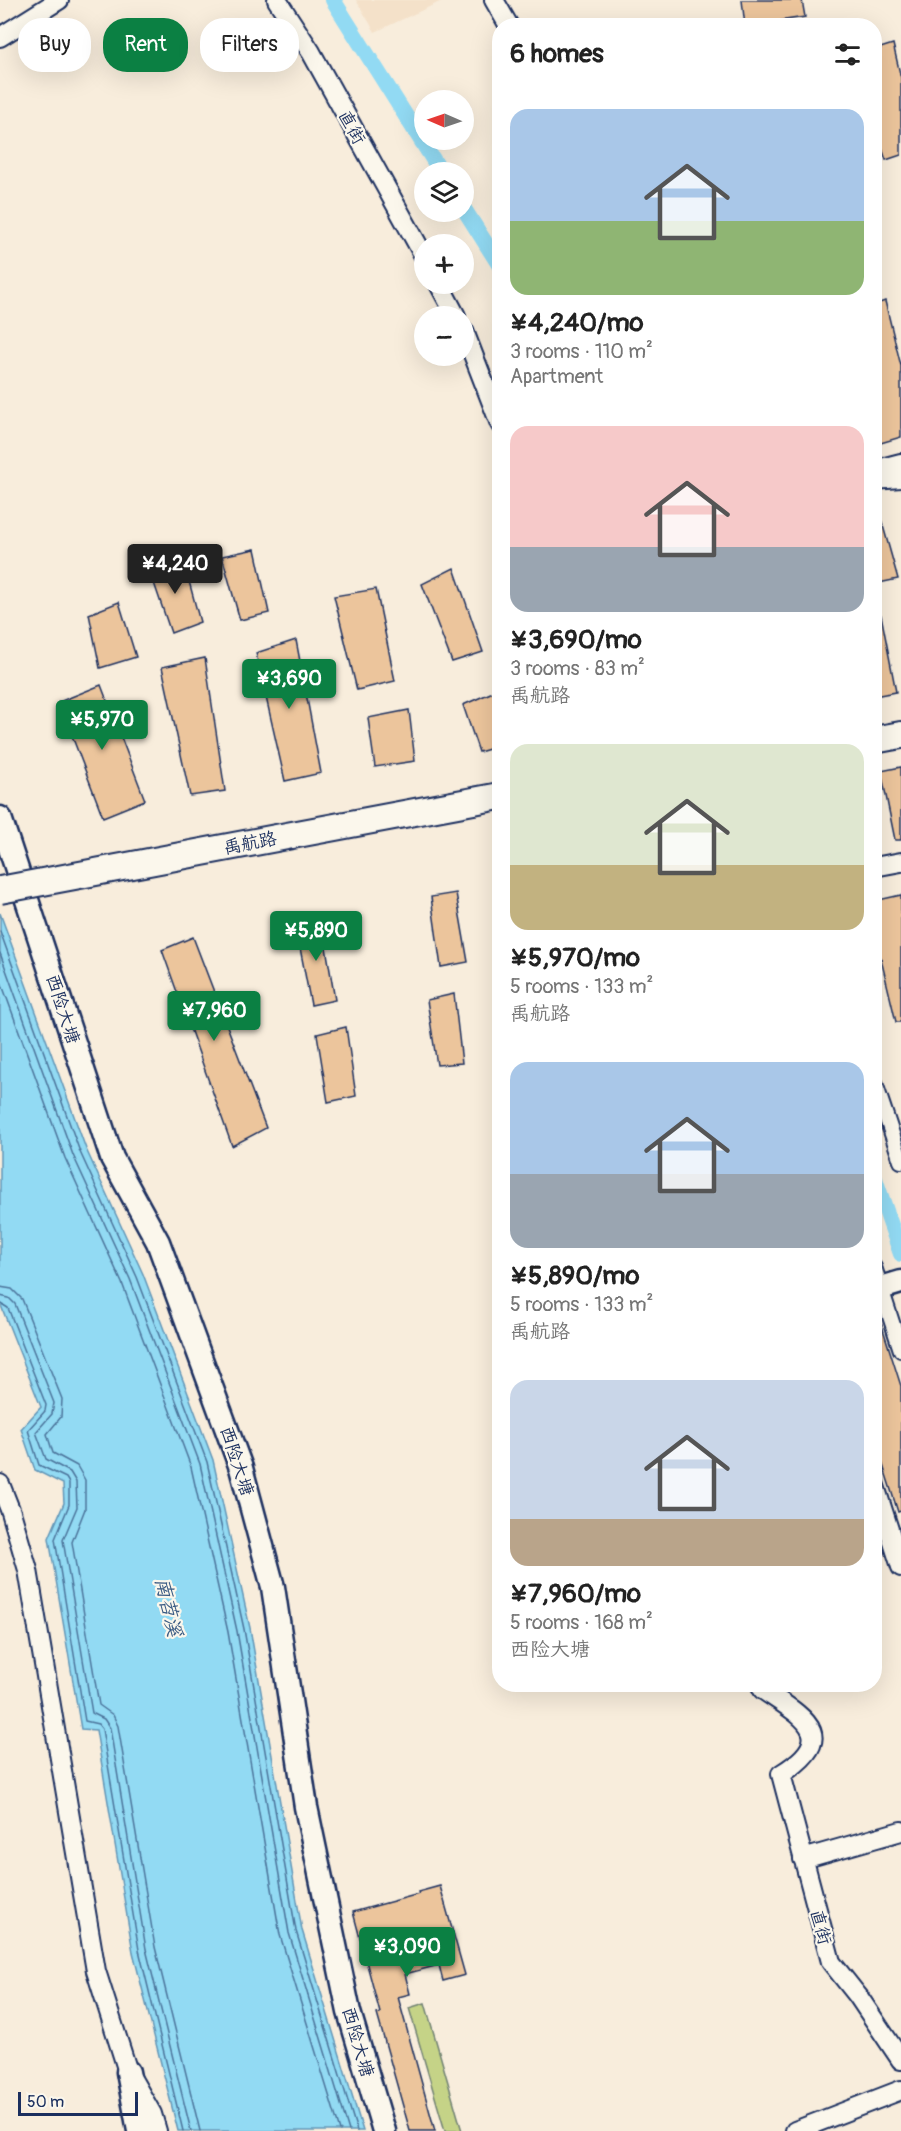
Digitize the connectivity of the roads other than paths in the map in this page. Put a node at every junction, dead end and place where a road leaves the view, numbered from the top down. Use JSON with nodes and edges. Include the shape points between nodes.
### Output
{"nodes":[{"id":1,"x":59,"y":0,"type":"edge"},
{"id":2,"x":277,"y":0,"type":"edge"},
{"id":3,"x":494,"y":0,"type":"edge"},
{"id":4,"x":504,"y":18,"type":"edge"},
{"id":5,"x":0,"y":37,"type":"edge"},
{"id":6,"x":414,"y":238,"type":"edge"},
{"id":7,"x":474,"y":357,"type":"edge"},
{"id":8,"x":492,"y":403,"type":"edge"},
{"id":9,"x":901,"y":463,"type":"edge"},
{"id":10,"x":882,"y":468,"type":"edge"},
{"id":11,"x":901,"y":478,"type":"edge"},
{"id":12,"x":882,"y":479,"type":"edge"},
{"id":13,"x":901,"y":720,"type":"edge"},
{"id":14,"x":882,"y":724,"type":"edge"},
{"id":15,"x":901,"y":735,"type":"edge"},
{"id":16,"x":882,"y":739,"type":"edge"},
{"id":17,"x":492,"y":798,"type":"edge"},
{"id":18,"x":492,"y":812,"type":"edge"},
{"id":19,"x":0,"y":818,"type":"edge"},
{"id":20,"x":901,"y":861,"type":"edge"},
{"id":21,"x":882,"y":865,"type":"edge"},
{"id":22,"x":0,"y":890,"type":"edge"},
{"id":23,"x":0,"y":904,"type":"edge"},
{"id":24,"x":882,"y":1104,"type":"edge"},
{"id":25,"x":901,"y":1161,"type":"edge"},
{"id":26,"x":885,"y":1279,"type":"edge"},
{"id":27,"x":901,"y":1350,"type":"edge"},
{"id":28,"x":0,"y":1484,"type":"edge"},
{"id":29,"x":882,"y":1508,"type":"edge"},
{"id":30,"x":901,"y":1568,"type":"edge"},
{"id":31,"x":766,"y":1692,"type":"edge"},
{"id":32,"x":901,"y":1831,"type":"edge"},
{"id":33,"x":803,"y":1858,"type":"junction"},
{"id":34,"x":901,"y":2060,"type":"edge"},
{"id":35,"x":128,"y":2072,"type":"junction"},
{"id":36,"x":901,"y":2090,"type":"edge"},
{"id":37,"x":139,"y":2131,"type":"edge"},
{"id":38,"x":157,"y":2131,"type":"edge"},
{"id":39,"x":384,"y":2131,"type":"edge"},
{"id":40,"x":795,"y":2131,"type":"edge"}],
"edges":[{"from":1,"to":5,"type":"street"},
{"from":2,"to":6,"type":"street","name":"直街","via":[[311,52]]},
{"from":3,"to":4,"type":"street"},
{"from":7,"to":8,"type":"street"},
{"from":9,"to":10,"type":"street"},
{"from":11,"to":12,"type":"street"},
{"from":13,"to":14,"type":"main road"},
{"from":15,"to":16,"type":"main road"},
{"from":17,"to":22,"type":"main road","name":"禹航路","bridge":true},
{"from":18,"to":23,"type":"main road"},
{"from":19,"to":39,"type":"street","name":"西险大塘","via":[[112,1158],[158,1242],[241,1468],[273,1587],[306,1807],[349,2013]]},
{"from":20,"to":21,"type":"street"},
{"from":24,"to":25,"type":"street"},
{"from":26,"to":27,"type":"street"},
{"from":28,"to":35,"type":"street","via":[[28,1570],[96,1971]]},
{"from":29,"to":30,"type":"street"},
{"from":31,"to":33,"type":"street","name":"直街","via":[[797,1712],[811,1730],[813,1742],[809,1749],[781,1774]]},
{"from":32,"to":33,"type":"street"},
{"from":33,"to":34,"type":"street","name":"直街","via":[[831,1962]]},
{"from":35,"to":37,"type":"street"},
{"from":35,"to":38,"type":"street","via":[[152,2114]]},
{"from":36,"to":40,"type":"street"}]}
